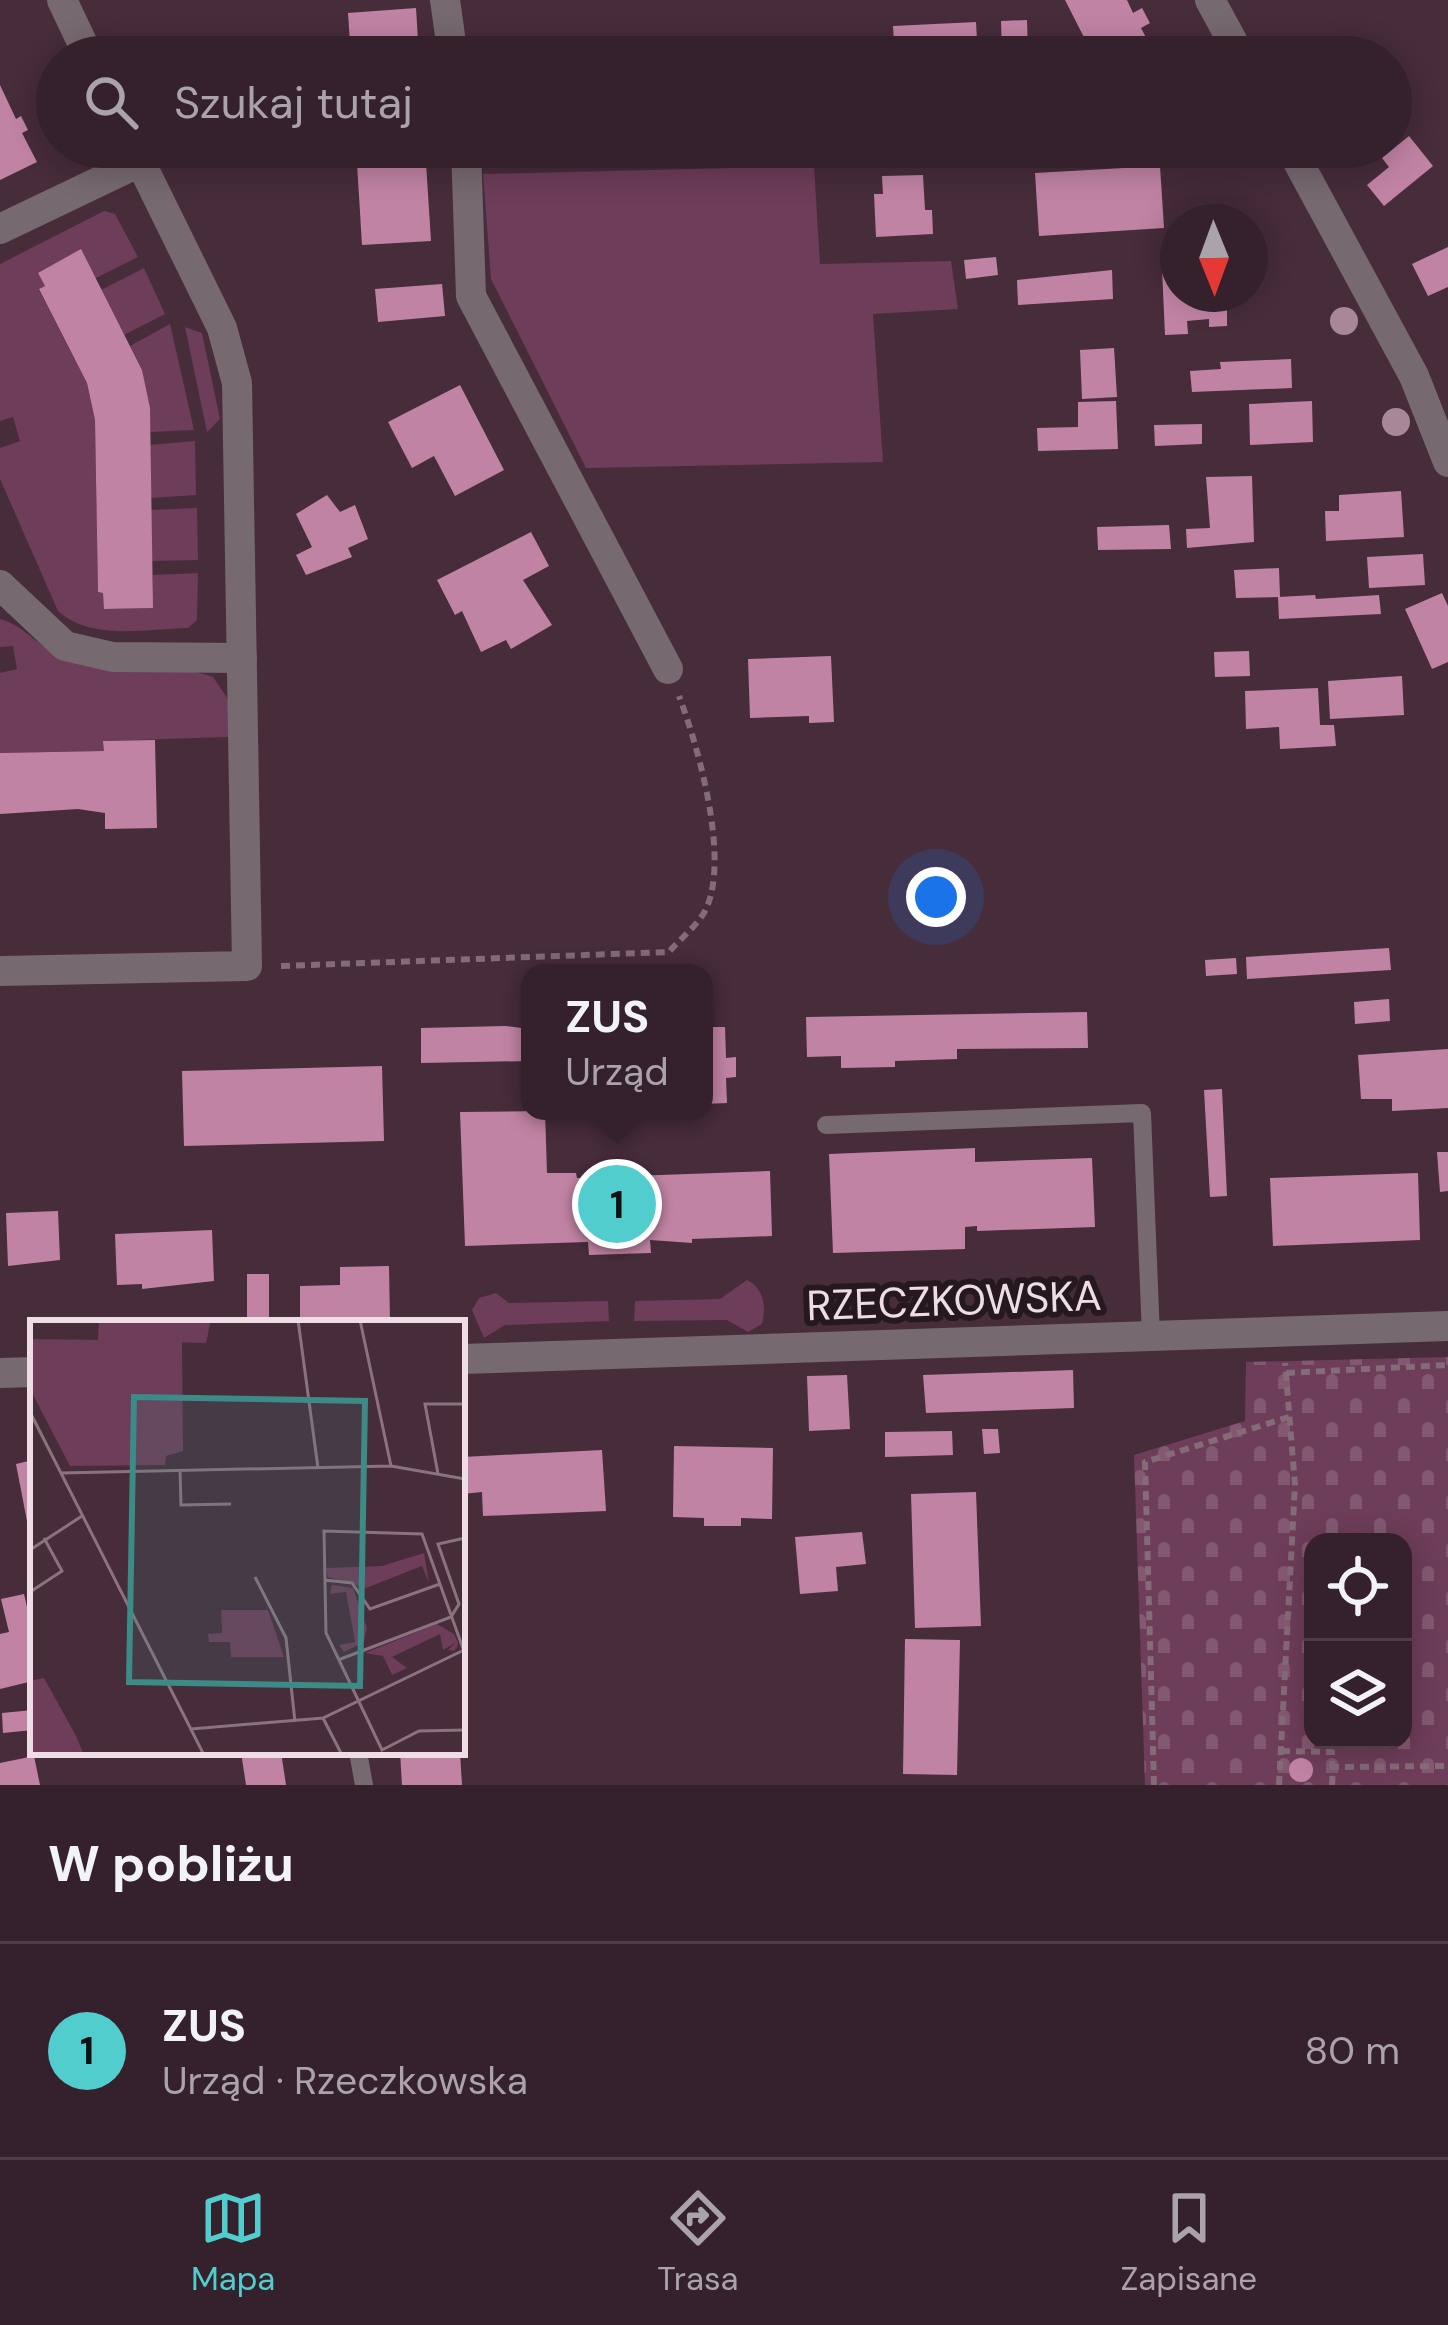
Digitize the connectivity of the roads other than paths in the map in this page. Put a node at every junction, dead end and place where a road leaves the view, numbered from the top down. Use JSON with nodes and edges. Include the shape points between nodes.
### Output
{"nodes":[{"id":1,"x":62,"y":0,"type":"edge"},
{"id":2,"x":445,"y":0,"type":"edge"},
{"id":3,"x":1210,"y":0,"type":"edge"},
{"id":4,"x":79,"y":36,"type":"edge"},
{"id":5,"x":450,"y":36,"type":"edge"},
{"id":6,"x":1230,"y":36,"type":"edge"},
{"id":7,"x":111,"y":168,"type":"edge"},
{"id":8,"x":143,"y":168,"type":"edge"},
{"id":9,"x":467,"y":168,"type":"edge"},
{"id":10,"x":1301,"y":168,"type":"edge"},
{"id":11,"x":0,"y":229,"type":"edge"},
{"id":12,"x":1448,"y":462,"type":"edge"},
{"id":13,"x":0,"y":585,"type":"edge"},
{"id":14,"x":242,"y":658,"type":"junction"},
{"id":15,"x":668,"y":669,"type":"road end"},
{"id":16,"x":0,"y":971,"type":"edge"},
{"id":17,"x":826,"y":1125,"type":"dead end"},
{"id":18,"x":1448,"y":1325,"type":"edge"},
{"id":19,"x":1151,"y":1336,"type":"junction"},
{"id":20,"x":465,"y":1358,"type":"edge"},
{"id":21,"x":30,"y":1372,"type":"edge"},
{"id":22,"x":0,"y":1373,"type":"edge"},
{"id":23,"x":359,"y":1755,"type":"edge"},
{"id":24,"x":364,"y":1785,"type":"edge"}],
"edges":[{"from":1,"to":4,"type":"street"},
{"from":2,"to":5,"type":"street"},
{"from":3,"to":6,"type":"street"},
{"from":7,"to":11,"type":"street"},
{"from":8,"to":14,"type":"street","via":[[222,328],[237,383]]},
{"from":9,"to":15,"type":"street","via":[[471,296]]},
{"from":10,"to":12,"type":"street","via":[[1414,376]]},
{"from":13,"to":14,"type":"street","via":[[65,646],[113,657]]},
{"from":14,"to":16,"type":"street","via":[[247,966]]},
{"from":17,"to":19,"type":"lane","via":[[1142,1113]]},
{"from":18,"to":19,"type":"street","name":"RZECZKOWSKA"},
{"from":19,"to":20,"type":"street","name":"RZECZKOWSKA"},
{"from":21,"to":22,"type":"street"},
{"from":23,"to":24,"type":"lane"}]}
